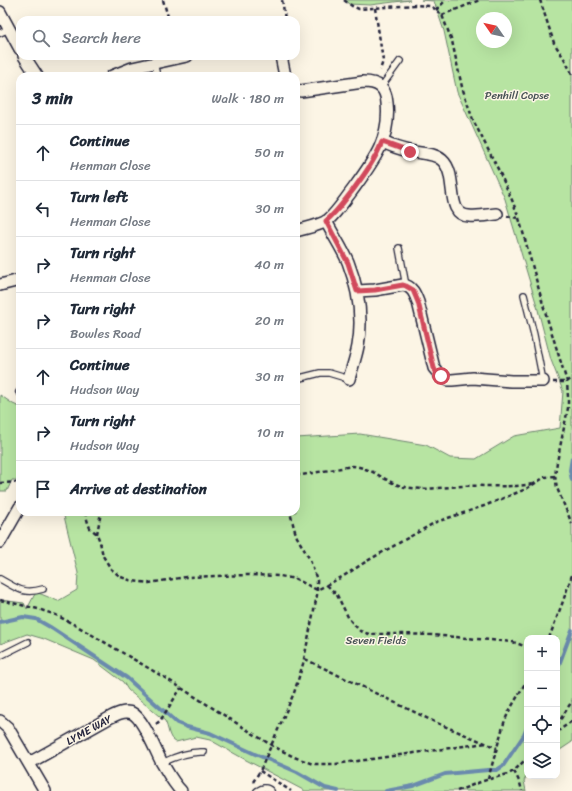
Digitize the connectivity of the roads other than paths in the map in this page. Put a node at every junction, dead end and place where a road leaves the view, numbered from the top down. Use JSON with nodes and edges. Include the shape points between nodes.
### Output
{"nodes":[{"id":1,"x":0,"y":12,"type":"edge"},
{"id":2,"x":4,"y":31,"type":"edge"},
{"id":3,"x":16,"y":44,"type":"edge"},
{"id":4,"x":27,"y":60,"type":"edge"},
{"id":5,"x":169,"y":60,"type":"edge"},
{"id":6,"x":282,"y":60,"type":"edge"},
{"id":7,"x":400,"y":61,"type":"dead end"},
{"id":8,"x":154,"y":63,"type":"junction"},
{"id":9,"x":34,"y":72,"type":"edge"},
{"id":10,"x":122,"y":72,"type":"edge"},
{"id":11,"x":156,"y":72,"type":"edge"},
{"id":12,"x":284,"y":72,"type":"edge"},
{"id":13,"x":377,"y":85,"type":"junction"},
{"id":14,"x":300,"y":91,"type":"edge"},
{"id":15,"x":382,"y":142,"type":"junction"},
{"id":16,"x":497,"y":214,"type":"dead end"},
{"id":17,"x":326,"y":221,"type":"junction"},
{"id":18,"x":300,"y":230,"type":"edge"},
{"id":19,"x":399,"y":248,"type":"dead end"},
{"id":20,"x":16,"y":281,"type":"edge"},
{"id":21,"x":0,"y":285,"type":"edge"},
{"id":22,"x":406,"y":286,"type":"junction"},
{"id":23,"x":357,"y":291,"type":"junction"},
{"id":24,"x":524,"y":295,"type":"dead end"},
{"id":25,"x":300,"y":378,"type":"edge"},
{"id":26,"x":349,"y":379,"type":"joint"},
{"id":27,"x":543,"y":382,"type":"joint"},
{"id":28,"x":16,"y":513,"type":"edge"},
{"id":29,"x":0,"y":542,"type":"edge"},
{"id":30,"x":0,"y":579,"type":"edge"},
{"id":31,"x":43,"y":589,"type":"dead end"},
{"id":32,"x":28,"y":642,"type":"dead end"},
{"id":33,"x":0,"y":656,"type":"edge"},
{"id":34,"x":0,"y":721,"type":"edge"},
{"id":35,"x":204,"y":752,"type":"dead end"},
{"id":36,"x":29,"y":763,"type":"junction"},
{"id":37,"x":162,"y":763,"type":"junction"},
{"id":38,"x":45,"y":791,"type":"edge"},
{"id":39,"x":181,"y":791,"type":"edge"},
{"id":40,"x":257,"y":791,"type":"edge"},
{"id":41,"x":270,"y":791,"type":"edge"}],
"edges":[{"from":1,"to":2,"type":"street"},
{"from":2,"to":3,"type":"street"},
{"from":4,"to":9,"type":"street"},
{"from":5,"to":8,"type":"street"},
{"from":6,"to":12,"type":"street"},
{"from":7,"to":13,"type":"lane"},
{"from":8,"to":10,"type":"street"},
{"from":8,"to":11,"type":"lane"},
{"from":13,"to":14,"type":"street","via":[[363,82]]},
{"from":13,"to":15,"type":"street","via":[[386,94],[386,127]]},
{"from":15,"to":16,"type":"street","via":[[443,160],[450,174],[454,204],[459,214]]},
{"from":15,"to":17,"type":"street","via":[[377,154],[352,191]]},
{"from":17,"to":18,"type":"street"},
{"from":17,"to":23,"type":"street","via":[[348,263]]},
{"from":19,"to":22,"type":"lane"},
{"from":20,"to":21,"type":"street"},
{"from":22,"to":23,"type":"street"},
{"from":22,"to":27,"type":"street","via":[[413,290],[418,302],[434,368],[441,376],[448,380],[473,378]]},
{"from":23,"to":26,"type":"street","via":[[360,333]]},
{"from":24,"to":27,"type":"lane"},
{"from":25,"to":26,"type":"lane","via":[[329,373]]},
{"from":28,"to":29,"type":"street"},
{"from":30,"to":31,"type":"lane","via":[[28,592]]},
{"from":32,"to":33,"type":"lane"},
{"from":34,"to":36,"type":"street","via":[[8,728]]},
{"from":35,"to":37,"type":"lane","via":[[184,754]]},
{"from":36,"to":37,"type":"street","name":"LYME WAY","via":[[111,717],[127,712],[139,720]]},
{"from":36,"to":38,"type":"street"},
{"from":37,"to":39,"type":"street","name":"LYME WAY"},
{"from":40,"to":41,"type":"lane","via":[[264,787]]}]}
